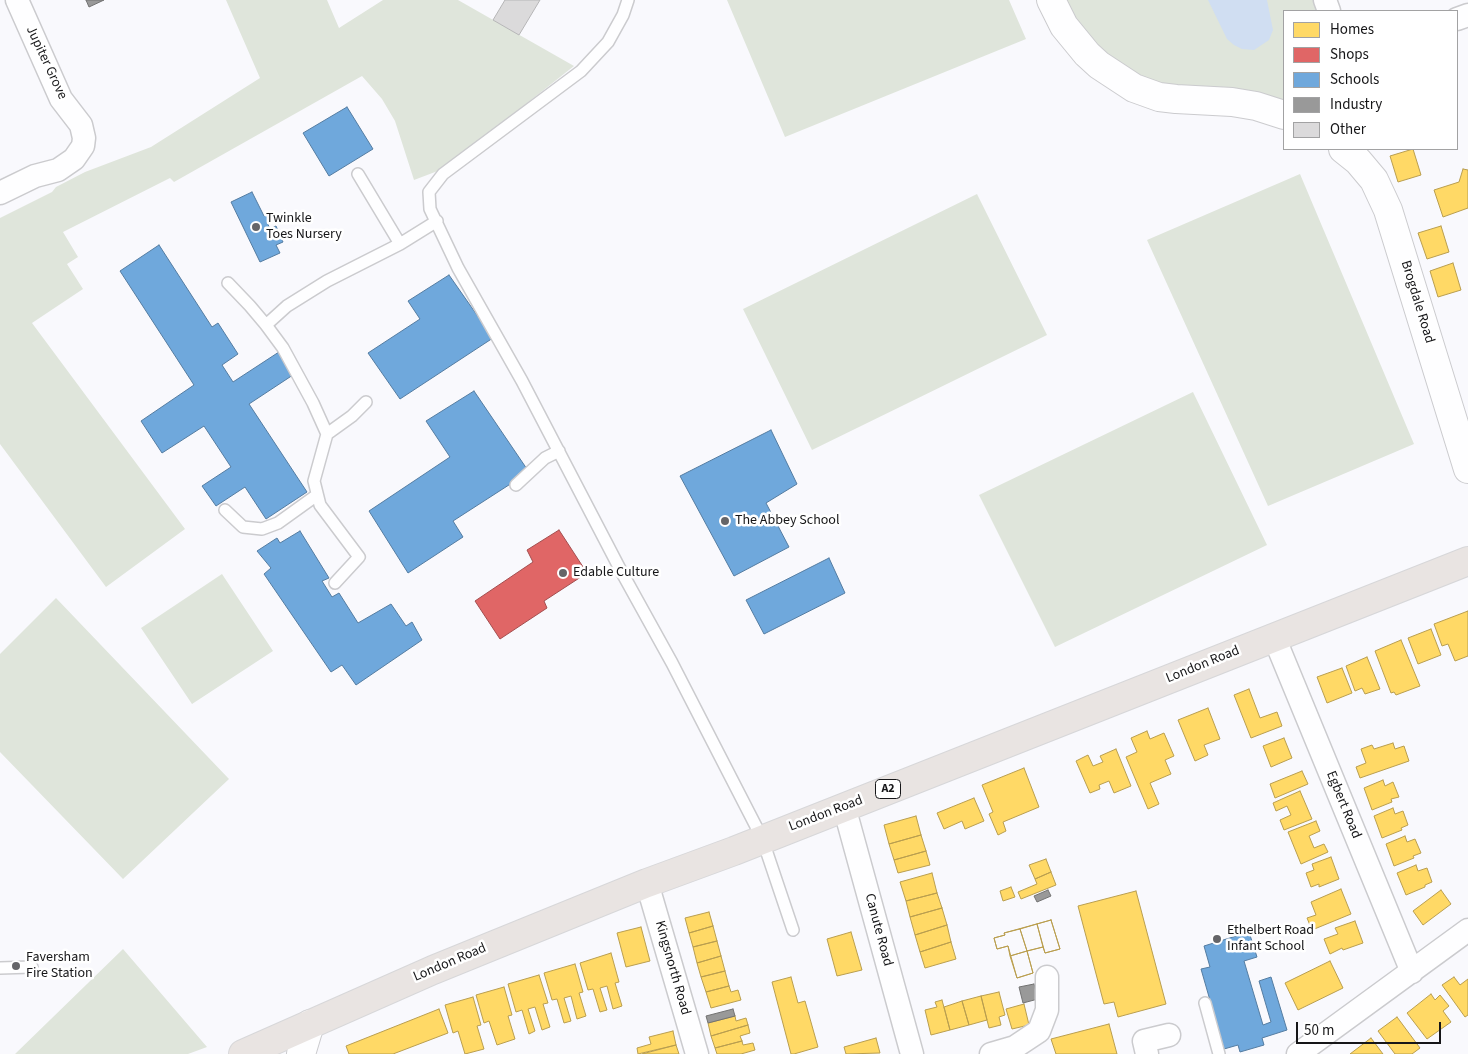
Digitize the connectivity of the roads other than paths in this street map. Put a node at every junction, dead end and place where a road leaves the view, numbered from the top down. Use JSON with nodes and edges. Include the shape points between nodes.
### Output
{"nodes":[{"id":1,"x":17,"y":0,"type":"edge"},
{"id":2,"x":628,"y":0,"type":"edge"},
{"id":3,"x":1051,"y":0,"type":"edge"},
{"id":4,"x":1283,"y":111,"type":"edge"},
{"id":5,"x":1344,"y":150,"type":"edge"},
{"id":6,"x":358,"y":174,"type":"dead end"},
{"id":7,"x":0,"y":193,"type":"edge"},
{"id":8,"x":437,"y":221,"type":"junction"},
{"id":9,"x":400,"y":244,"type":"junction"},
{"id":10,"x":228,"y":283,"type":"dead end"},
{"id":11,"x":266,"y":325,"type":"junction"},
{"id":12,"x":366,"y":402,"type":"dead end"},
{"id":13,"x":327,"y":434,"type":"junction"},
{"id":14,"x":559,"y":451,"type":"junction"},
{"id":15,"x":1468,"y":469,"type":"edge"},
{"id":16,"x":516,"y":484,"type":"dead end"},
{"id":17,"x":317,"y":495,"type":"junction"},
{"id":18,"x":225,"y":510,"type":"dead end"},
{"id":19,"x":1468,"y":561,"type":"edge"},
{"id":20,"x":335,"y":583,"type":"dead end"},
{"id":21,"x":1274,"y":637,"type":"junction"},
{"id":22,"x":842,"y":807,"type":"junction"},
{"id":23,"x":762,"y":838,"type":"junction"},
{"id":24,"x":647,"y":883,"type":"junction"},
{"id":25,"x":794,"y":930,"type":"dead end"},
{"id":26,"x":1468,"y":930,"type":"edge"},
{"id":27,"x":32,"y":966,"type":"dead end"},
{"id":28,"x":0,"y":968,"type":"edge"},
{"id":29,"x":1412,"y":972,"type":"junction"},
{"id":30,"x":1047,"y":977,"type":"dead end"},
{"id":31,"x":1205,"y":1004,"type":"dead end"},
{"id":32,"x":310,"y":1024,"type":"junction"},
{"id":33,"x":1169,"y":1034,"type":"dead end"},
{"id":34,"x":1016,"y":1051,"type":"edge"},
{"id":35,"x":244,"y":1054,"type":"edge"},
{"id":36,"x":301,"y":1054,"type":"edge"},
{"id":37,"x":697,"y":1054,"type":"edge"},
{"id":38,"x":912,"y":1054,"type":"edge"},
{"id":39,"x":991,"y":1054,"type":"edge"},
{"id":40,"x":1148,"y":1054,"type":"edge"},
{"id":41,"x":1219,"y":1054,"type":"edge"},
{"id":42,"x":1298,"y":1054,"type":"edge"}],
"edges":[{"from":1,"to":7,"type":"street","name":"Jupiter Grove","via":[[62,99],[81,125],[84,138],[83,146],[74,159],[58,170],[35,176]]},
{"from":2,"to":8,"type":"lane","via":[[608,42],[582,71],[443,174],[429,192],[430,209]]},
{"from":3,"to":4,"type":"street","via":[[1064,26],[1078,44],[1099,65],[1134,88],[1159,97],[1232,102]]},
{"from":5,"to":15,"type":"street","name":"Brogdale Road","via":[[1374,180],[1388,210]]},
{"from":6,"to":9,"type":"lane"},
{"from":8,"to":9,"type":"lane"},
{"from":8,"to":14,"type":"lane","via":[[458,268]]},
{"from":9,"to":11,"type":"lane","via":[[327,281],[287,306]]},
{"from":10,"to":11,"type":"lane"},
{"from":11,"to":13,"type":"lane","via":[[283,348]]},
{"from":12,"to":13,"type":"lane"},
{"from":13,"to":17,"type":"lane","via":[[314,481]]},
{"from":14,"to":16,"type":"lane","via":[[545,458]]},
{"from":14,"to":23,"type":"lane"},
{"from":17,"to":18,"type":"lane","via":[[278,523],[262,529],[243,527]]},
{"from":17,"to":20,"type":"lane","via":[[320,506],[359,558]]},
{"from":19,"to":21,"type":"main road","name":"London Road","number":"A2"},
{"from":21,"to":22,"type":"main road","name":"London Road","number":"A2"},
{"from":21,"to":29,"type":"street","name":"Egbert Road"},
{"from":22,"to":23,"type":"main road","name":"London Road","number":"A2"},
{"from":22,"to":38,"type":"street","name":"Canute Road"},
{"from":23,"to":24,"type":"main road","name":"London Road","number":"A2"},
{"from":23,"to":25,"type":"lane"},
{"from":24,"to":32,"type":"main road","name":"London Road","number":"A2"},
{"from":24,"to":37,"type":"street","name":"Kingsnorth Road"},
{"from":26,"to":29,"type":"street"},
{"from":27,"to":28,"type":"lane"},
{"from":29,"to":42,"type":"street"},
{"from":30,"to":34,"type":"street","via":[[1047,1010],[1039,1031]]},
{"from":31,"to":41,"type":"lane"},
{"from":32,"to":35,"type":"main road","name":"London Road","number":"A2"},
{"from":32,"to":36,"type":"street"},
{"from":33,"to":40,"type":"street","via":[[1144,1042]]},
{"from":34,"to":39,"type":"street"}]}
